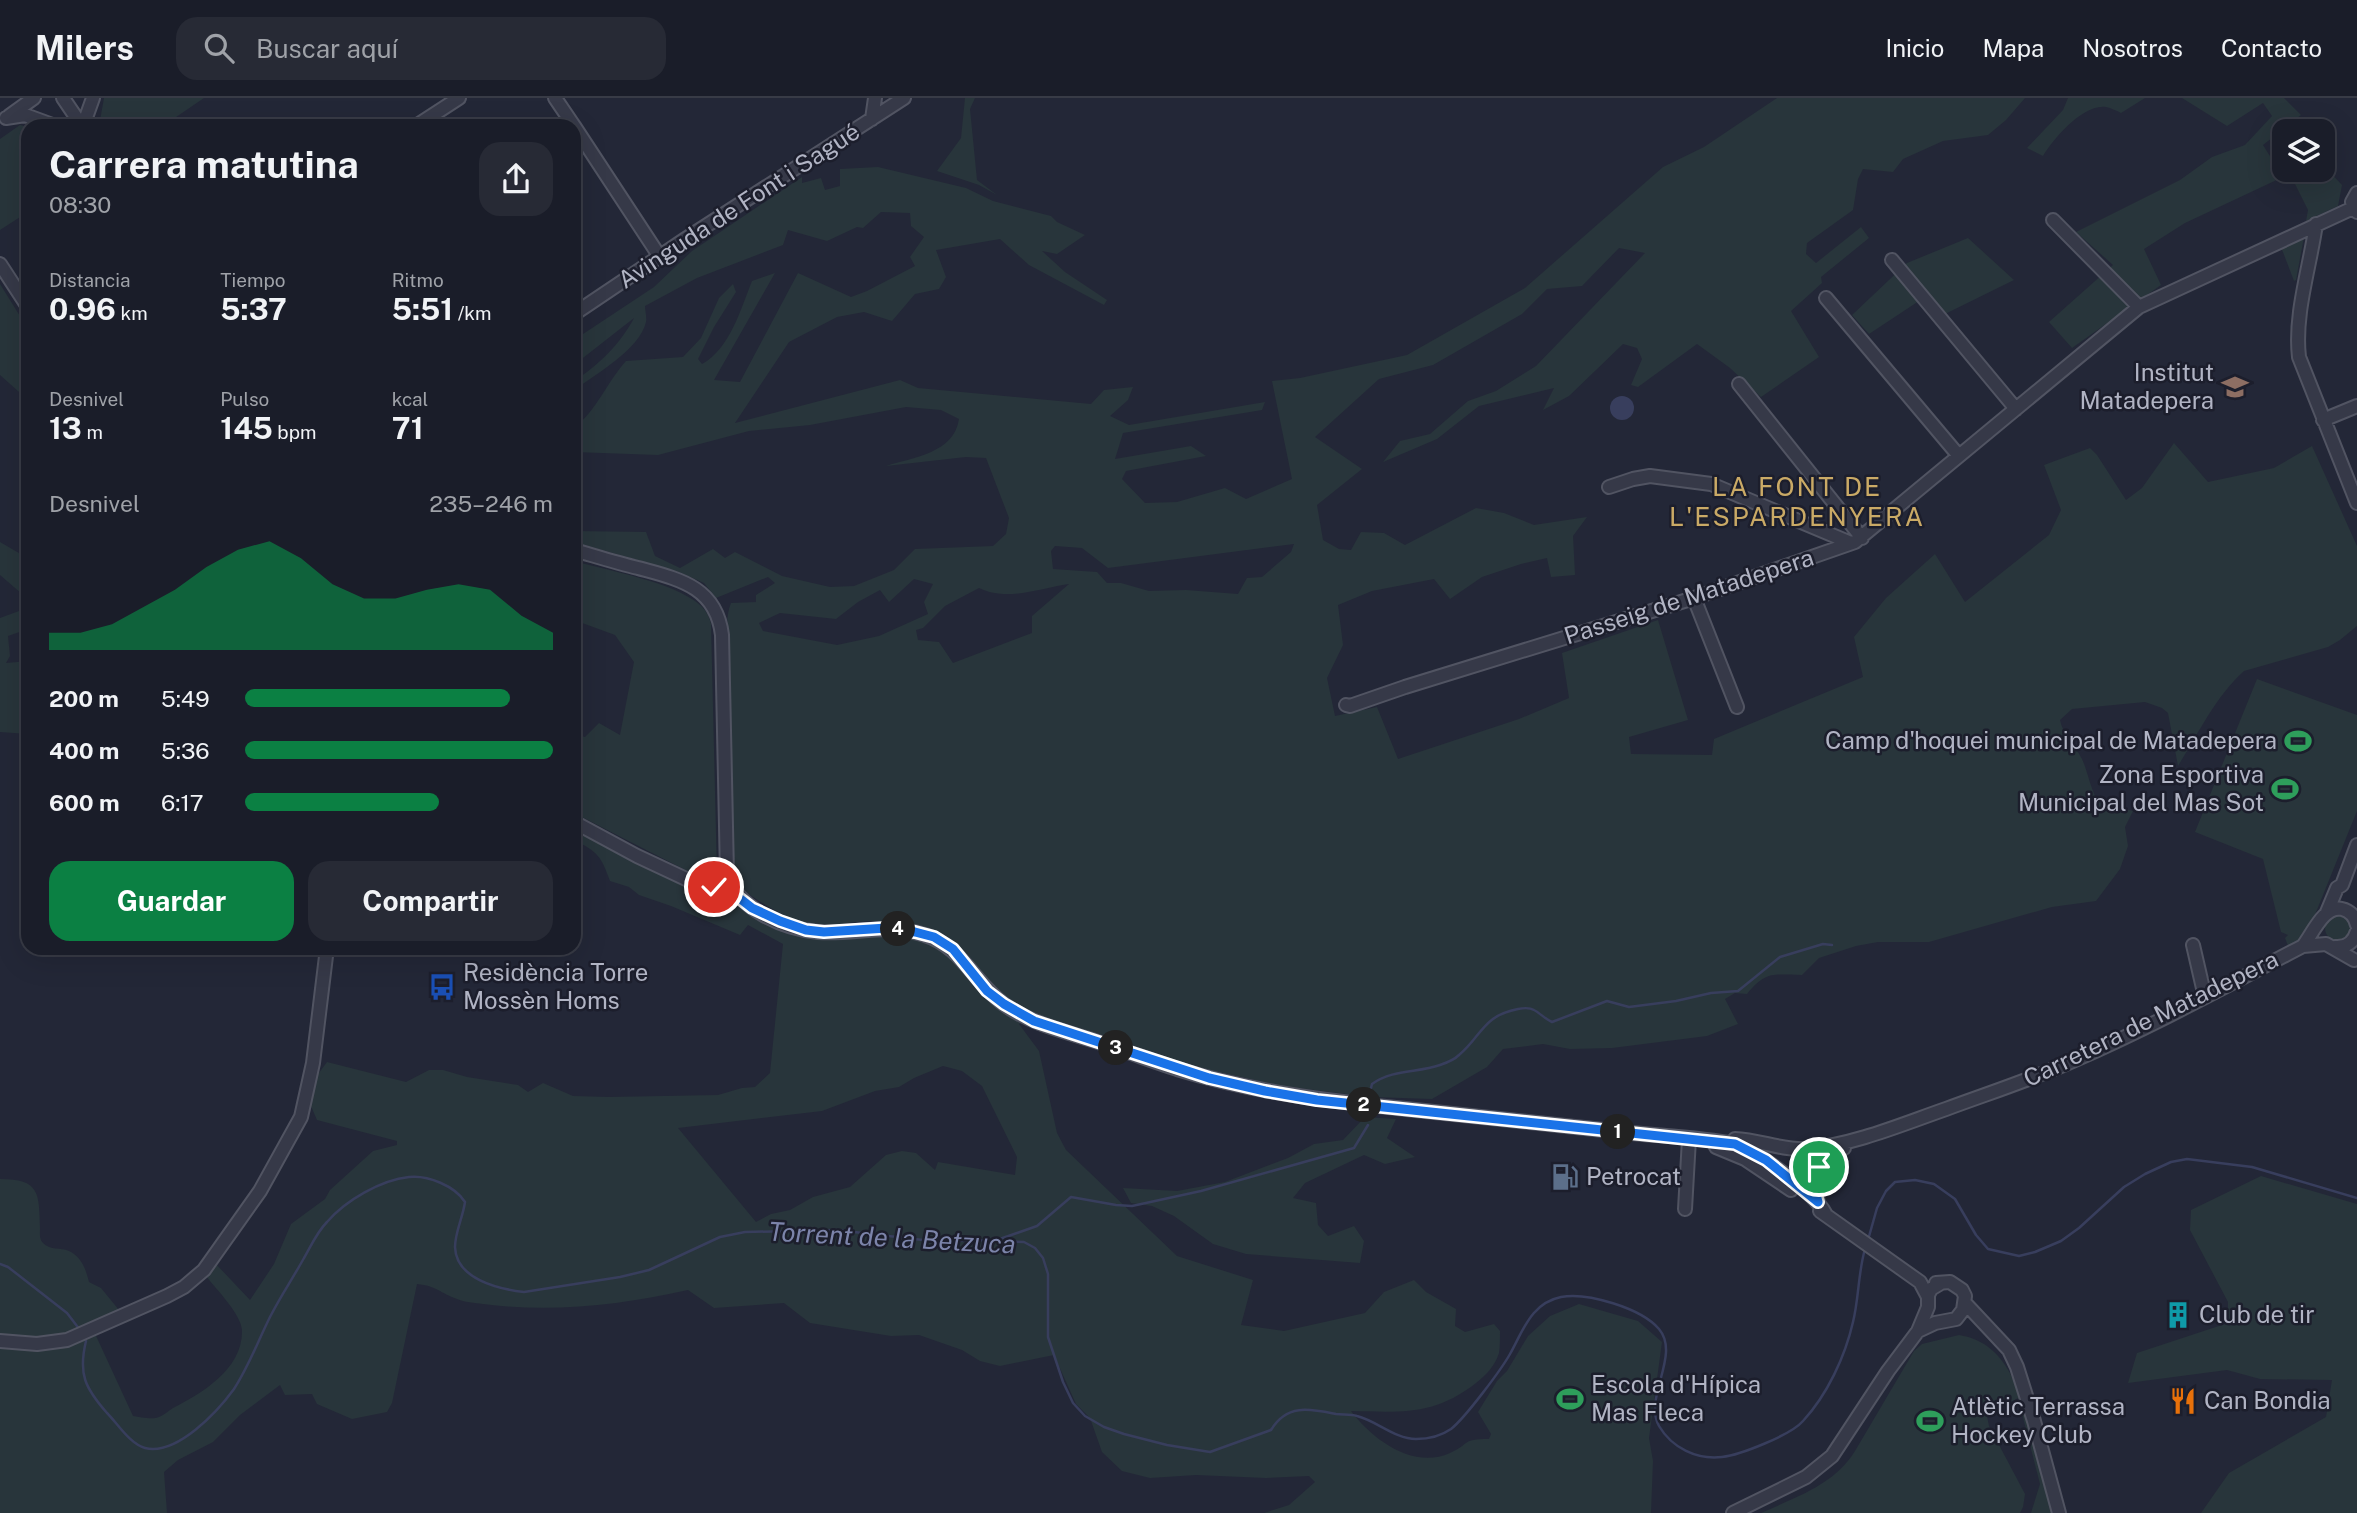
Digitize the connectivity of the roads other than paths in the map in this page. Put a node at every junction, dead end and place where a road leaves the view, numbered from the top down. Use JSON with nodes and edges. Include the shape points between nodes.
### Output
{"nodes":[{"id":1,"x":34,"y":98,"type":"edge"},
{"id":2,"x":63,"y":98,"type":"edge"},
{"id":3,"x":93,"y":98,"type":"edge"},
{"id":4,"x":459,"y":98,"type":"edge"},
{"id":5,"x":555,"y":98,"type":"edge"},
{"id":6,"x":875,"y":98,"type":"edge"},
{"id":7,"x":904,"y":98,"type":"edge"},
{"id":8,"x":885,"y":104,"type":"edge"},
{"id":9,"x":34,"y":117,"type":"junction"},
{"id":10,"x":39,"y":119,"type":"edge"},
{"id":11,"x":78,"y":119,"type":"edge"},
{"id":12,"x":86,"y":119,"type":"edge"},
{"id":13,"x":427,"y":119,"type":"edge"},
{"id":14,"x":569,"y":119,"type":"edge"},
{"id":15,"x":872,"y":119,"type":"junction"},
{"id":16,"x":3,"y":120,"type":"edge"},
{"id":17,"x":581,"y":137,"type":"edge"},
{"id":18,"x":2357,"y":193,"type":"edge"},
{"id":19,"x":2355,"y":210,"type":"edge"},
{"id":20,"x":2053,"y":220,"type":"dead end"},
{"id":21,"x":2316,"y":224,"type":"junction"},
{"id":22,"x":660,"y":257,"type":"junction"},
{"id":23,"x":1892,"y":260,"type":"dead end"},
{"id":24,"x":0,"y":264,"type":"edge"},
{"id":25,"x":21,"y":296,"type":"edge"},
{"id":26,"x":1826,"y":298,"type":"dead end"},
{"id":27,"x":2139,"y":307,"type":"junction"},
{"id":28,"x":581,"y":309,"type":"edge"},
{"id":29,"x":1739,"y":384,"type":"dead end"},
{"id":30,"x":2357,"y":406,"type":"edge"},
{"id":31,"x":2016,"y":409,"type":"junction"},
{"id":32,"x":2323,"y":420,"type":"junction"},
{"id":33,"x":1959,"y":456,"type":"junction"},
{"id":34,"x":1609,"y":487,"type":"dead end"},
{"id":35,"x":2357,"y":502,"type":"edge"},
{"id":36,"x":1856,"y":541,"type":"junction"},
{"id":37,"x":581,"y":552,"type":"edge"},
{"id":38,"x":1694,"y":598,"type":"junction"},
{"id":39,"x":1346,"y":705,"type":"dead end"},
{"id":40,"x":1737,"y":707,"type":"dead end"},
{"id":41,"x":581,"y":826,"type":"edge"},
{"id":42,"x":2357,"y":845,"type":"edge"},
{"id":43,"x":729,"y":881,"type":"junction"},
{"id":44,"x":2342,"y":885,"type":"junction"},
{"id":45,"x":2327,"y":912,"type":"junction"},
{"id":46,"x":2353,"y":916,"type":"edge"},
{"id":47,"x":2319,"y":925,"type":"junction"},
{"id":48,"x":2356,"y":933,"type":"edge"},
{"id":49,"x":2193,"y":945,"type":"dead end"},
{"id":50,"x":2303,"y":946,"type":"junction"},
{"id":51,"x":2330,"y":946,"type":"junction"},
{"id":52,"x":326,"y":955,"type":"edge"},
{"id":53,"x":2356,"y":962,"type":"edge"},
{"id":54,"x":2205,"y":997,"type":"junction"},
{"id":55,"x":1693,"y":1140,"type":"junction"},
{"id":56,"x":1716,"y":1141,"type":"junction"},
{"id":57,"x":1853,"y":1142,"type":"junction"},
{"id":58,"x":1786,"y":1149,"type":"junction"},
{"id":59,"x":1766,"y":1160,"type":"junction"},
{"id":60,"x":1795,"y":1193,"type":"junction"},
{"id":61,"x":1821,"y":1207,"type":"junction"},
{"id":62,"x":1685,"y":1209,"type":"dead end"},
{"id":63,"x":1916,"y":1279,"type":"junction"},
{"id":64,"x":1941,"y":1283,"type":"junction"},
{"id":65,"x":1928,"y":1302,"type":"junction"},
{"id":66,"x":1965,"y":1303,"type":"junction"},
{"id":67,"x":1951,"y":1320,"type":"junction"},
{"id":68,"x":1984,"y":1326,"type":"junction"},
{"id":69,"x":1918,"y":1331,"type":"junction"},
{"id":70,"x":0,"y":1341,"type":"edge"},
{"id":71,"x":1733,"y":1513,"type":"edge"},
{"id":72,"x":2059,"y":1513,"type":"edge"}],
"edges":[{"from":1,"to":9,"type":"street"},
{"from":1,"to":16,"type":"street"},
{"from":2,"to":11,"type":"street"},
{"from":3,"to":12,"type":"street"},
{"from":4,"to":13,"type":"street"},
{"from":5,"to":14,"type":"street"},
{"from":6,"to":15,"type":"street"},
{"from":7,"to":8,"type":"street","name":"Avinguda de Font i Sagué"},
{"from":8,"to":15,"type":"street","name":"Avinguda de Font i Sagué"},
{"from":9,"to":10,"type":"street"},
{"from":9,"to":16,"type":"street"},
{"from":15,"to":22,"type":"street","name":"Avinguda de Font i Sagué"},
{"from":17,"to":22,"type":"street"},
{"from":18,"to":19,"type":"street"},
{"from":19,"to":21,"type":"street","name":"Passeig de Matadepera"},
{"from":20,"to":27,"type":"street"},
{"from":21,"to":27,"type":"street","name":"Passeig de Matadepera"},
{"from":21,"to":32,"type":"street","via":[[2298,341],[2299,357]]},
{"from":22,"to":28,"type":"street","name":"Avinguda de Font i Sagué"},
{"from":23,"to":31,"type":"street"},
{"from":24,"to":25,"type":"street"},
{"from":26,"to":33,"type":"street"},
{"from":27,"to":31,"type":"street","name":"Passeig de Matadepera"},
{"from":29,"to":36,"type":"street"},
{"from":30,"to":32,"type":"street"},
{"from":31,"to":33,"type":"street","name":"Passeig de Matadepera"},
{"from":32,"to":35,"type":"street"},
{"from":33,"to":36,"type":"street","name":"Passeig de Matadepera"},
{"from":34,"to":36,"type":"street","via":[[1650,476],[1711,484]]},
{"from":36,"to":38,"type":"street","name":"Passeig de Matadepera"},
{"from":37,"to":43,"type":"street","via":[[682,581],[703,594],[717,612],[722,635]]},
{"from":38,"to":39,"type":"street","name":"Passeig de Matadepera"},
{"from":38,"to":40,"type":"street"},
{"from":41,"to":43,"type":"street","via":[[695,884],[710,888]]},
{"from":42,"to":44,"type":"street"},
{"from":43,"to":55,"type":"street","via":[[738,897],[752,908],[806,930],[887,928],[934,937],[953,949],[987,991],[1034,1021],[1209,1078],[1317,1100]]},
{"from":44,"to":45,"type":"street"},
{"from":44,"to":46,"type":"street","via":[[2342,903]]},
{"from":45,"to":46,"type":"street","via":[[2337,908]]},
{"from":45,"to":47,"type":"street"},
{"from":47,"to":50,"type":"street"},
{"from":47,"to":51,"type":"street","via":[[2320,935]]},
{"from":48,"to":51,"type":"street","via":[[2344,947]]},
{"from":48,"to":53,"type":"street"},
{"from":49,"to":54,"type":"street"},
{"from":50,"to":51,"type":"street"},
{"from":50,"to":54,"type":"street","name":"Carretera de Matadepera"},
{"from":51,"to":53,"type":"street"},
{"from":52,"to":70,"type":"street","via":[[303,1112],[260,1191],[211,1261],[191,1282],[167,1296],[69,1340],[37,1344]]},
{"from":54,"to":57,"type":"street","name":"Carretera de Matadepera","via":[[2063,1065]]},
{"from":55,"to":56,"type":"street"},
{"from":55,"to":60,"type":"street","via":[[1745,1159]]},
{"from":55,"to":62,"type":"street"},
{"from":56,"to":58,"type":"street","name":"Carretera de Matadepera","via":[[1763,1142]]},
{"from":56,"to":59,"type":"street","via":[[1745,1148]]},
{"from":57,"to":58,"type":"street","name":"Carretera de Matadepera"},
{"from":57,"to":61,"type":"street","via":[[1819,1167],[1814,1186]]},
{"from":58,"to":59,"type":"street"},
{"from":59,"to":60,"type":"street"},
{"from":59,"to":61,"type":"street"},
{"from":60,"to":61,"type":"street"},
{"from":61,"to":63,"type":"street"},
{"from":63,"to":64,"type":"street"},
{"from":63,"to":65,"type":"street"},
{"from":64,"to":65,"type":"street","via":[[1931,1289]]},
{"from":64,"to":66,"type":"street","via":[[1957,1285]]},
{"from":65,"to":67,"type":"street","via":[[1935,1317]]},
{"from":65,"to":69,"type":"street"},
{"from":66,"to":67,"type":"street"},
{"from":66,"to":68,"type":"street"},
{"from":67,"to":68,"type":"street"},
{"from":67,"to":69,"type":"street"},
{"from":68,"to":72,"type":"street","via":[[2008,1350],[2017,1367]]},
{"from":69,"to":71,"type":"street","via":[[1832,1456],[1806,1476]]}]}
